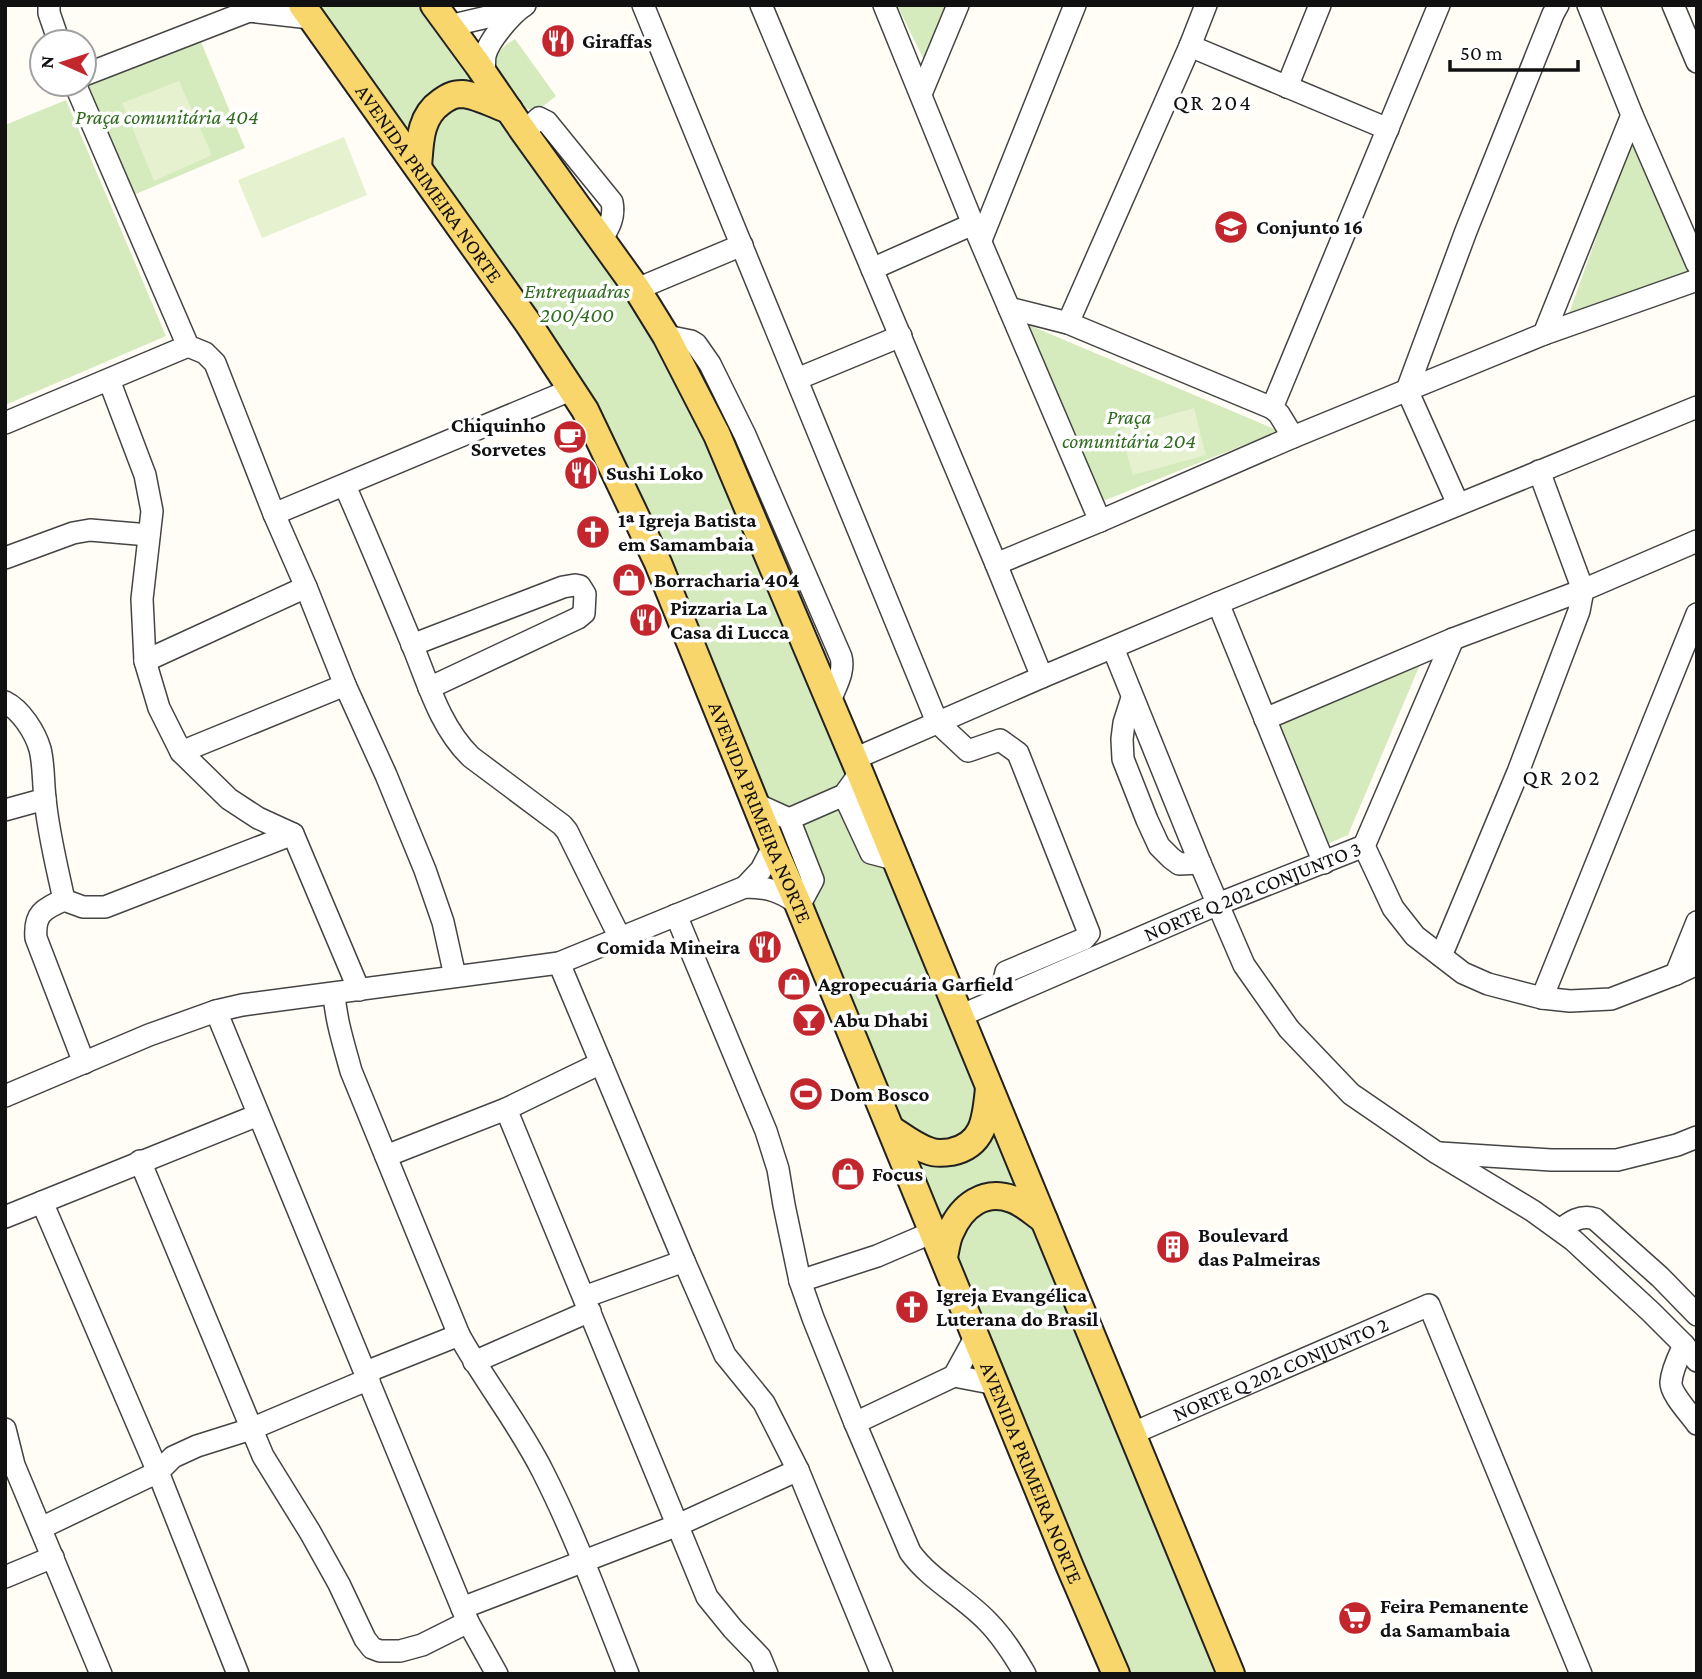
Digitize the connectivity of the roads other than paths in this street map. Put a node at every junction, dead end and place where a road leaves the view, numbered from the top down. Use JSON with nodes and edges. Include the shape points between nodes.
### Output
{"nodes":[{"id":1,"x":49,"y":5,"type":"edge"},
{"id":2,"x":643,"y":5,"type":"edge"},
{"id":3,"x":761,"y":5,"type":"edge"},
{"id":4,"x":884,"y":5,"type":"edge"},
{"id":5,"x":958,"y":5,"type":"edge"},
{"id":6,"x":1075,"y":5,"type":"edge"},
{"id":7,"x":1206,"y":5,"type":"edge"},
{"id":8,"x":1320,"y":5,"type":"edge"},
{"id":9,"x":1439,"y":5,"type":"edge"},
{"id":10,"x":1558,"y":5,"type":"edge"},
{"id":11,"x":1588,"y":5,"type":"edge"},
{"id":12,"x":1673,"y":5,"type":"edge"},
{"id":13,"x":253,"y":8,"type":"edge"},
{"id":14,"x":521,"y":8,"type":"edge"},
{"id":15,"x":306,"y":11,"type":"edge"},
{"id":16,"x":441,"y":16,"type":"edge"},
{"id":17,"x":55,"y":28,"type":"edge"},
{"id":18,"x":1190,"y":46,"type":"junction"},
{"id":19,"x":1697,"y":62,"type":"edge"},
{"id":20,"x":98,"y":69,"type":"edge"},
{"id":21,"x":484,"y":74,"type":"junction"},
{"id":22,"x":1287,"y":87,"type":"junction"},
{"id":23,"x":920,"y":94,"type":"junction"},
{"id":24,"x":81,"y":98,"type":"edge"},
{"id":25,"x":509,"y":110,"type":"junction"},
{"id":26,"x":1632,"y":115,"type":"junction"},
{"id":27,"x":1388,"y":129,"type":"junction"},
{"id":28,"x":418,"y":167,"type":"junction"},
{"id":29,"x":977,"y":232,"type":"junction"},
{"id":30,"x":742,"y":245,"type":"junction"},
{"id":31,"x":1697,"y":264,"type":"edge"},
{"id":32,"x":872,"y":269,"type":"junction"},
{"id":33,"x":1697,"y":280,"type":"edge"},
{"id":34,"x":637,"y":289,"type":"junction"},
{"id":35,"x":1009,"y":308,"type":"junction"},
{"id":36,"x":1068,"y":323,"type":"junction"},
{"id":37,"x":1544,"y":334,"type":"junction"},
{"id":38,"x":901,"y":336,"type":"junction"},
{"id":39,"x":188,"y":345,"type":"junction"},
{"id":40,"x":797,"y":379,"type":"junction"},
{"id":41,"x":109,"y":380,"type":"junction"},
{"id":42,"x":573,"y":389,"type":"junction"},
{"id":43,"x":1406,"y":390,"type":"junction"},
{"id":44,"x":1697,"y":407,"type":"edge"},
{"id":45,"x":1272,"y":408,"type":"junction"},
{"id":46,"x":5,"y":423,"type":"edge"},
{"id":47,"x":1293,"y":437,"type":"junction"},
{"id":48,"x":1539,"y":471,"type":"junction"},
{"id":49,"x":345,"y":486,"type":"junction"},
{"id":50,"x":1458,"y":504,"type":"junction"},
{"id":51,"x":274,"y":514,"type":"junction"},
{"id":52,"x":1100,"y":521,"type":"junction"},
{"id":53,"x":149,"y":536,"type":"junction"},
{"id":54,"x":1697,"y":541,"type":"edge"},
{"id":55,"x":5,"y":558,"type":"edge"},
{"id":56,"x":996,"y":564,"type":"junction"},
{"id":57,"x":306,"y":587,"type":"junction"},
{"id":58,"x":1583,"y":590,"type":"junction"},
{"id":59,"x":1218,"y":603,"type":"junction"},
{"id":60,"x":1697,"y":614,"type":"edge"},
{"id":61,"x":1453,"y":639,"type":"junction"},
{"id":62,"x":412,"y":645,"type":"junction"},
{"id":63,"x":1113,"y":649,"type":"junction"},
{"id":64,"x":145,"y":661,"type":"junction"},
{"id":65,"x":1042,"y":677,"type":"junction"},
{"id":66,"x":345,"y":685,"type":"junction"},
{"id":67,"x":429,"y":688,"type":"junction"},
{"id":68,"x":1132,"y":698,"type":"junction"},
{"id":69,"x":5,"y":702,"type":"edge"},
{"id":70,"x":1265,"y":719,"type":"junction"},
{"id":71,"x":937,"y":722,"type":"junction"},
{"id":72,"x":181,"y":752,"type":"junction"},
{"id":73,"x":857,"y":766,"type":"junction"},
{"id":74,"x":844,"y":795,"type":"junction"},
{"id":75,"x":45,"y":799,"type":"junction"},
{"id":76,"x":757,"y":804,"type":"junction"},
{"id":77,"x":5,"y":810,"type":"edge"},
{"id":78,"x":789,"y":819,"type":"junction"},
{"id":79,"x":293,"y":834,"type":"junction"},
{"id":80,"x":1364,"y":846,"type":"junction"},
{"id":81,"x":773,"y":847,"type":"junction"},
{"id":82,"x":894,"y":859,"type":"junction"},
{"id":83,"x":1200,"y":863,"type":"junction"},
{"id":84,"x":1324,"y":863,"type":"junction"},
{"id":85,"x":745,"y":887,"type":"junction"},
{"id":86,"x":64,"y":900,"type":"junction"},
{"id":87,"x":1218,"y":904,"type":"junction"},
{"id":88,"x":798,"y":905,"type":"junction"},
{"id":89,"x":676,"y":915,"type":"junction"},
{"id":90,"x":1697,"y":922,"type":"edge"},
{"id":91,"x":621,"y":938,"type":"junction"},
{"id":92,"x":1441,"y":956,"type":"junction"},
{"id":93,"x":559,"y":963,"type":"junction"},
{"id":94,"x":1697,"y":964,"type":"edge"},
{"id":95,"x":1676,"y":974,"type":"junction"},
{"id":96,"x":455,"y":976,"type":"junction"},
{"id":97,"x":359,"y":990,"type":"junction"},
{"id":98,"x":334,"y":994,"type":"junction"},
{"id":99,"x":1000,"y":998,"type":"junction"},
{"id":100,"x":1542,"y":998,"type":"junction"},
{"id":101,"x":216,"y":1011,"type":"junction"},
{"id":102,"x":960,"y":1016,"type":"junction"},
{"id":103,"x":84,"y":1063,"type":"junction"},
{"id":104,"x":601,"y":1063,"type":"junction"},
{"id":105,"x":989,"y":1088,"type":"junction"},
{"id":106,"x":5,"y":1096,"type":"edge"},
{"id":107,"x":506,"y":1109,"type":"junction"},
{"id":108,"x":258,"y":1115,"type":"junction"},
{"id":109,"x":891,"y":1129,"type":"junction"},
{"id":110,"x":1697,"y":1137,"type":"edge"},
{"id":111,"x":1437,"y":1153,"type":"junction"},
{"id":112,"x":386,"y":1156,"type":"junction"},
{"id":113,"x":140,"y":1161,"type":"junction"},
{"id":114,"x":42,"y":1202,"type":"junction"},
{"id":115,"x":5,"y":1217,"type":"edge"},
{"id":116,"x":1044,"y":1220,"type":"junction"},
{"id":117,"x":1560,"y":1230,"type":"junction"},
{"id":118,"x":933,"y":1232,"type":"junction"},
{"id":119,"x":944,"y":1257,"type":"junction"},
{"id":120,"x":684,"y":1261,"type":"junction"},
{"id":121,"x":800,"y":1281,"type":"junction"},
{"id":122,"x":587,"y":1304,"type":"junction"},
{"id":123,"x":1697,"y":1315,"type":"edge"},
{"id":124,"x":459,"y":1335,"type":"junction"},
{"id":125,"x":976,"y":1336,"type":"junction"},
{"id":126,"x":1690,"y":1353,"type":"edge"},
{"id":127,"x":474,"y":1362,"type":"junction"},
{"id":128,"x":367,"y":1376,"type":"junction"},
{"id":129,"x":954,"y":1376,"type":"junction"},
{"id":130,"x":996,"y":1384,"type":"junction"},
{"id":131,"x":855,"y":1423,"type":"junction"},
{"id":132,"x":1697,"y":1423,"type":"edge"},
{"id":133,"x":5,"y":1429,"type":"edge"},
{"id":134,"x":251,"y":1429,"type":"junction"},
{"id":135,"x":1131,"y":1434,"type":"junction"},
{"id":136,"x":9,"y":1467,"type":"edge"},
{"id":137,"x":798,"y":1470,"type":"junction"},
{"id":138,"x":158,"y":1472,"type":"junction"},
{"id":139,"x":678,"y":1525,"type":"junction"},
{"id":140,"x":41,"y":1528,"type":"junction"},
{"id":141,"x":53,"y":1557,"type":"junction"},
{"id":142,"x":583,"y":1561,"type":"junction"},
{"id":143,"x":5,"y":1577,"type":"edge"},
{"id":144,"x":465,"y":1615,"type":"junction"},
{"id":145,"x":101,"y":1674,"type":"edge"},
{"id":146,"x":238,"y":1674,"type":"edge"},
{"id":147,"x":497,"y":1674,"type":"edge"},
{"id":148,"x":628,"y":1674,"type":"edge"},
{"id":149,"x":767,"y":1674,"type":"edge"},
{"id":150,"x":882,"y":1674,"type":"edge"},
{"id":151,"x":1026,"y":1674,"type":"edge"},
{"id":152,"x":1116,"y":1674,"type":"edge"},
{"id":153,"x":1231,"y":1674,"type":"edge"},
{"id":154,"x":1581,"y":1674,"type":"edge"}],
"edges":[{"from":1,"to":17,"type":"street"},
{"from":2,"to":30,"type":"street"},
{"from":3,"to":32,"type":"street"},
{"from":4,"to":23,"type":"street"},
{"from":5,"to":23,"type":"street"},
{"from":6,"to":29,"type":"street"},
{"from":7,"to":18,"type":"street"},
{"from":8,"to":22,"type":"street"},
{"from":9,"to":27,"type":"street"},
{"from":10,"to":43,"type":"street"},
{"from":11,"to":26,"type":"street"},
{"from":12,"to":19,"type":"street"},
{"from":13,"to":15,"type":"street"},
{"from":13,"to":20,"type":"street"},
{"from":14,"to":16,"type":"street"},
{"from":14,"to":21,"type":"street","via":[[485,53]]},
{"from":15,"to":28,"type":"main road","name":"AVENIDA PRIMEIRA NORTE"},
{"from":16,"to":21,"type":"main road"},
{"from":18,"to":22,"type":"street"},
{"from":18,"to":36,"type":"street"},
{"from":21,"to":25,"type":"main road"},
{"from":22,"to":27,"type":"street"},
{"from":23,"to":29,"type":"street"},
{"from":24,"to":39,"type":"street"},
{"from":25,"to":28,"type":"main road","via":[[472,96],[451,95],[426,118]]},
{"from":25,"to":34,"type":"main road"},
{"from":26,"to":31,"type":"street"},
{"from":26,"to":37,"type":"street"},
{"from":27,"to":45,"type":"street"},
{"from":28,"to":42,"type":"main road","name":"AVENIDA PRIMEIRA NORTE"},
{"from":29,"to":32,"type":"street"},
{"from":29,"to":35,"type":"street"},
{"from":30,"to":34,"type":"street"},
{"from":30,"to":40,"type":"street"},
{"from":32,"to":38,"type":"street"},
{"from":33,"to":37,"type":"street"},
{"from":34,"to":73,"type":"main road","via":[[718,435]]},
{"from":35,"to":36,"type":"street"},
{"from":35,"to":52,"type":"street"},
{"from":36,"to":45,"type":"street"},
{"from":37,"to":43,"type":"street"},
{"from":38,"to":40,"type":"street"},
{"from":38,"to":56,"type":"street"},
{"from":39,"to":41,"type":"street"},
{"from":39,"to":51,"type":"street","via":[[215,363]]},
{"from":40,"to":71,"type":"street"},
{"from":41,"to":46,"type":"street"},
{"from":41,"to":53,"type":"street","via":[[145,475],[152,511]]},
{"from":42,"to":49,"type":"street"},
{"from":42,"to":76,"type":"main road","name":"AVENIDA PRIMEIRA NORTE","via":[[658,563]]},
{"from":43,"to":47,"type":"street"},
{"from":43,"to":50,"type":"street"},
{"from":44,"to":48,"type":"street"},
{"from":45,"to":47,"type":"street"},
{"from":47,"to":52,"type":"street"},
{"from":48,"to":50,"type":"street"},
{"from":48,"to":58,"type":"street"},
{"from":49,"to":51,"type":"street"},
{"from":49,"to":62,"type":"street"},
{"from":50,"to":59,"type":"street"},
{"from":51,"to":57,"type":"street"},
{"from":52,"to":56,"type":"street"},
{"from":53,"to":55,"type":"street","via":[[90,530]]},
{"from":53,"to":64,"type":"street","via":[[142,599]]},
{"from":54,"to":58,"type":"street"},
{"from":56,"to":65,"type":"street"},
{"from":57,"to":64,"type":"street"},
{"from":57,"to":66,"type":"street"},
{"from":58,"to":61,"type":"street"},
{"from":58,"to":92,"type":"street","via":[[1518,772]]},
{"from":59,"to":63,"type":"street"},
{"from":59,"to":70,"type":"street"},
{"from":60,"to":100,"type":"street"},
{"from":61,"to":70,"type":"street"},
{"from":61,"to":80,"type":"street"},
{"from":62,"to":67,"type":"street"},
{"from":62,"to":67,"type":"street","via":[[563,587],[580,586],[585,594],[584,613],[578,618]]},
{"from":63,"to":65,"type":"street"},
{"from":63,"to":68,"type":"street"},
{"from":64,"to":72,"type":"street","via":[[159,708]]},
{"from":65,"to":71,"type":"street"},
{"from":66,"to":72,"type":"street"},
{"from":66,"to":96,"type":"street","via":[[425,870]]},
{"from":67,"to":91,"type":"street","via":[[458,745],[567,831]]},
{"from":68,"to":83,"type":"street"},
{"from":68,"to":83,"type":"street","via":[[1124,723],[1123,759],[1143,810],[1159,846],[1171,858],[1179,864]]},
{"from":69,"to":75,"type":"street","via":[[29,726],[40,748]]},
{"from":70,"to":84,"type":"street"},
{"from":71,"to":73,"type":"street"},
{"from":71,"to":99,"type":"street","via":[[968,751],[1000,740],[1018,753],[1089,933],[1006,972]]},
{"from":72,"to":79,"type":"street","via":[[229,799]]},
{"from":73,"to":74,"type":"street"},
{"from":73,"to":82,"type":"main road"},
{"from":74,"to":78,"type":"street"},
{"from":74,"to":82,"type":"street","via":[[871,853]]},
{"from":75,"to":77,"type":"street"},
{"from":75,"to":86,"type":"street"},
{"from":76,"to":78,"type":"street"},
{"from":76,"to":81,"type":"main road","name":"AVENIDA PRIMEIRA NORTE"},
{"from":78,"to":88,"type":"street","via":[[813,880]]},
{"from":79,"to":86,"type":"street","via":[[105,907],[83,907]]},
{"from":79,"to":97,"type":"street"},
{"from":80,"to":84,"type":"street","name":"NORTE Q 202 CONJUNTO 3"},
{"from":80,"to":92,"type":"street","name":"NORTE Q 202 CONJUNTO 3","via":[[1393,908],[1415,936]]},
{"from":81,"to":85,"type":"street"},
{"from":81,"to":88,"type":"main road","name":"AVENIDA PRIMEIRA NORTE"},
{"from":82,"to":102,"type":"main road"},
{"from":83,"to":87,"type":"street"},
{"from":84,"to":87,"type":"street","name":"NORTE Q 202 CONJUNTO 3"},
{"from":85,"to":88,"type":"street","via":[[770,888]]},
{"from":85,"to":89,"type":"street"},
{"from":86,"to":103,"type":"street","via":[[39,915],[36,938]]},
{"from":87,"to":99,"type":"street","name":"NORTE Q 202 CONJUNTO 3"},
{"from":87,"to":111,"type":"street","via":[[1244,965],[1289,1029],[1351,1094]]},
{"from":88,"to":109,"type":"main road","name":"AVENIDA PRIMEIRA NORTE"},
{"from":89,"to":91,"type":"street"},
{"from":89,"to":121,"type":"street","via":[[766,1131]]},
{"from":90,"to":95,"type":"street"},
{"from":91,"to":93,"type":"street"},
{"from":92,"to":100,"type":"street","name":"NORTE Q 202 CONJUNTO 3","via":[[1462,973],[1488,984]]},
{"from":93,"to":96,"type":"street"},
{"from":93,"to":104,"type":"street"},
{"from":94,"to":95,"type":"street","name":"NORTE Q 202 CONJUNTO 3"},
{"from":95,"to":100,"type":"street","name":"NORTE Q 202 CONJUNTO 3","via":[[1611,999]]},
{"from":96,"to":97,"type":"street"},
{"from":97,"to":98,"type":"street"},
{"from":98,"to":101,"type":"street"},
{"from":98,"to":112,"type":"street","via":[[351,1071]]},
{"from":99,"to":102,"type":"street","name":"NORTE Q 202 CONJUNTO 3"},
{"from":101,"to":103,"type":"street"},
{"from":101,"to":108,"type":"street"},
{"from":102,"to":105,"type":"main road"},
{"from":103,"to":106,"type":"street"},
{"from":104,"to":107,"type":"street"},
{"from":104,"to":120,"type":"street"},
{"from":105,"to":109,"type":"main road","via":[[980,1133],[958,1151],[931,1152]]},
{"from":105,"to":116,"type":"main road"},
{"from":107,"to":112,"type":"street"},
{"from":107,"to":122,"type":"street"},
{"from":108,"to":113,"type":"street"},
{"from":108,"to":128,"type":"street"},
{"from":109,"to":118,"type":"main road","name":"AVENIDA PRIMEIRA NORTE"},
{"from":110,"to":111,"type":"street","via":[[1618,1160]]},
{"from":111,"to":117,"type":"street"},
{"from":112,"to":124,"type":"street"},
{"from":113,"to":114,"type":"street"},
{"from":113,"to":134,"type":"street"},
{"from":114,"to":115,"type":"street"},
{"from":114,"to":138,"type":"street"},
{"from":116,"to":119,"type":"main road","via":[[1012,1199],[981,1199],[962,1212]]},
{"from":116,"to":135,"type":"main road"},
{"from":117,"to":123,"type":"street","via":[[1580,1218],[1595,1219]]},
{"from":117,"to":126,"type":"street"},
{"from":118,"to":119,"type":"main road","name":"AVENIDA PRIMEIRA NORTE"},
{"from":118,"to":121,"type":"street"},
{"from":119,"to":125,"type":"main road","name":"AVENIDA PRIMEIRA NORTE"},
{"from":120,"to":122,"type":"street"},
{"from":120,"to":137,"type":"street","via":[[725,1354],[764,1404]]},
{"from":121,"to":131,"type":"street"},
{"from":122,"to":127,"type":"street"},
{"from":122,"to":139,"type":"street"},
{"from":124,"to":127,"type":"street"},
{"from":124,"to":128,"type":"street"},
{"from":125,"to":129,"type":"street"},
{"from":125,"to":130,"type":"main road","name":"AVENIDA PRIMEIRA NORTE"},
{"from":126,"to":132,"type":"street","via":[[1674,1370],[1671,1390]]},
{"from":127,"to":142,"type":"street","via":[[544,1473]]},
{"from":128,"to":134,"type":"street"},
{"from":128,"to":144,"type":"street"},
{"from":129,"to":130,"type":"street"},
{"from":129,"to":131,"type":"street"},
{"from":130,"to":152,"type":"main road","name":"AVENIDA PRIMEIRA NORTE"},
{"from":131,"to":151,"type":"street","via":[[910,1552],[919,1565],[986,1619]]},
{"from":133,"to":136,"type":"street"},
{"from":134,"to":138,"type":"street","via":[[185,1451]]},
{"from":134,"to":144,"type":"street","via":[[372,1648],[400,1651],[422,1645]]},
{"from":135,"to":153,"type":"main road"},
{"from":135,"to":154,"type":"street","name":"NORTE Q 202 CONJUNTO 2","via":[[1429,1305]]},
{"from":136,"to":140,"type":"street"},
{"from":137,"to":139,"type":"street"},
{"from":137,"to":150,"type":"street"},
{"from":138,"to":140,"type":"street"},
{"from":138,"to":146,"type":"street"},
{"from":139,"to":142,"type":"street"},
{"from":139,"to":149,"type":"street","via":[[708,1597],[760,1657]]},
{"from":140,"to":141,"type":"street"},
{"from":141,"to":143,"type":"street"},
{"from":141,"to":145,"type":"street"},
{"from":142,"to":144,"type":"street"},
{"from":142,"to":148,"type":"street"},
{"from":144,"to":147,"type":"street"}]}
